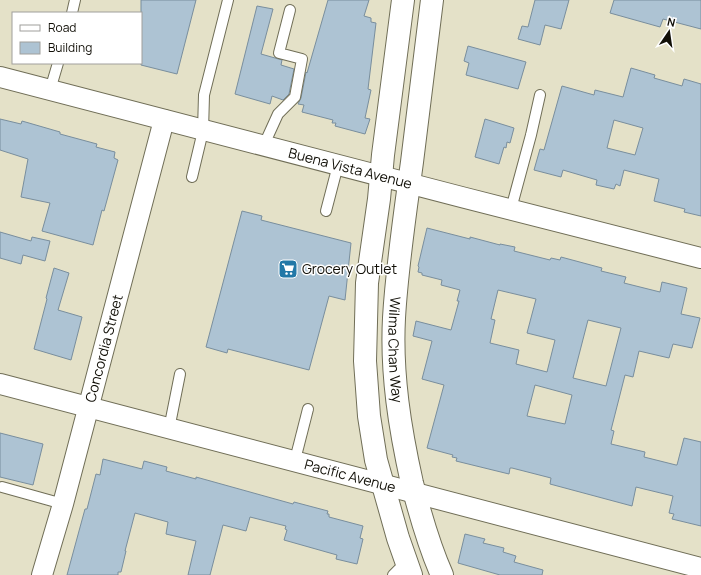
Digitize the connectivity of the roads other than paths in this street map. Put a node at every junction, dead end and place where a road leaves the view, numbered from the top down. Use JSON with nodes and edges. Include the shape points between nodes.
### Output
{"nodes":[{"id":1,"x":75,"y":0,"type":"edge"},
{"id":2,"x":228,"y":0,"type":"edge"},
{"id":3,"x":403,"y":0,"type":"edge"},
{"id":4,"x":432,"y":0,"type":"edge"},
{"id":5,"x":290,"y":10,"type":"dead end"},
{"id":6,"x":72,"y":12,"type":"edge"},
{"id":7,"x":58,"y":64,"type":"edge"},
{"id":8,"x":0,"y":77,"type":"edge"},
{"id":9,"x":50,"y":90,"type":"junction"},
{"id":10,"x":540,"y":94,"type":"dead end"},
{"id":11,"x":164,"y":120,"type":"junction"},
{"id":12,"x":203,"y":131,"type":"junction"},
{"id":13,"x":263,"y":147,"type":"junction"},
{"id":14,"x":338,"y":165,"type":"junction"},
{"id":15,"x":382,"y":176,"type":"junction"},
{"id":16,"x":192,"y":177,"type":"dead end"},
{"id":17,"x":409,"y":182,"type":"junction"},
{"id":18,"x":511,"y":209,"type":"junction"},
{"id":19,"x":326,"y":211,"type":"dead end"},
{"id":20,"x":701,"y":258,"type":"edge"},
{"id":21,"x":180,"y":374,"type":"dead end"},
{"id":22,"x":0,"y":384,"type":"edge"},
{"id":23,"x":87,"y":408,"type":"junction"},
{"id":24,"x":308,"y":409,"type":"dead end"},
{"id":25,"x":169,"y":429,"type":"junction"},
{"id":26,"x":295,"y":460,"type":"junction"},
{"id":27,"x":383,"y":484,"type":"junction"},
{"id":28,"x":2,"y":488,"type":"dead end"},
{"id":29,"x":415,"y":492,"type":"junction"},
{"id":30,"x":63,"y":504,"type":"junction"},
{"id":31,"x":701,"y":568,"type":"edge"},
{"id":32,"x":404,"y":572,"type":"edge"},
{"id":33,"x":42,"y":575,"type":"edge"},
{"id":34,"x":442,"y":575,"type":"edge"}],
"edges":[{"from":1,"to":6,"type":"lane"},
{"from":2,"to":12,"type":"lane","via":[[204,95]]},
{"from":3,"to":15,"type":"main road"},
{"from":4,"to":17,"type":"main road","name":"Wilma Chan Way"},
{"from":5,"to":13,"type":"lane","via":[[279,53],[302,60],[295,97],[278,114]]},
{"from":7,"to":9,"type":"lane"},
{"from":8,"to":9,"type":"street","name":"Buena Vista Avenue"},
{"from":9,"to":11,"type":"street","name":"Buena Vista Avenue"},
{"from":10,"to":18,"type":"lane"},
{"from":11,"to":12,"type":"street","name":"Buena Vista Avenue"},
{"from":11,"to":23,"type":"street","name":"Concordia Street"},
{"from":12,"to":13,"type":"street","name":"Buena Vista Avenue"},
{"from":12,"to":16,"type":"lane"},
{"from":13,"to":14,"type":"street","name":"Buena Vista Avenue"},
{"from":14,"to":15,"type":"street","name":"Buena Vista Avenue"},
{"from":14,"to":19,"type":"lane"},
{"from":15,"to":17,"type":"street","name":"Buena Vista Avenue"},
{"from":15,"to":27,"type":"main road","via":[[367,283],[365,361],[369,416],[376,460]]},
{"from":17,"to":18,"type":"street","name":"Buena Vista Avenue"},
{"from":17,"to":29,"type":"main road","name":"Wilma Chan Way","via":[[394,320],[397,401],[402,440]]},
{"from":18,"to":20,"type":"street","name":"Buena Vista Avenue"},
{"from":21,"to":25,"type":"lane"},
{"from":22,"to":23,"type":"street","name":"Pacific Avenue"},
{"from":23,"to":25,"type":"street","name":"Pacific Avenue"},
{"from":23,"to":30,"type":"street","name":"Concordia Street"},
{"from":24,"to":26,"type":"lane"},
{"from":25,"to":26,"type":"street","name":"Pacific Avenue"},
{"from":26,"to":27,"type":"street","name":"Pacific Avenue"},
{"from":27,"to":29,"type":"street","name":"Pacific Avenue"},
{"from":27,"to":32,"type":"main road","via":[[398,538]]},
{"from":28,"to":30,"type":"lane"},
{"from":29,"to":31,"type":"street","name":"Pacific Avenue"},
{"from":29,"to":34,"type":"main road","name":"Wilma Chan Way"},
{"from":30,"to":33,"type":"street","name":"Concordia Street"}]}
